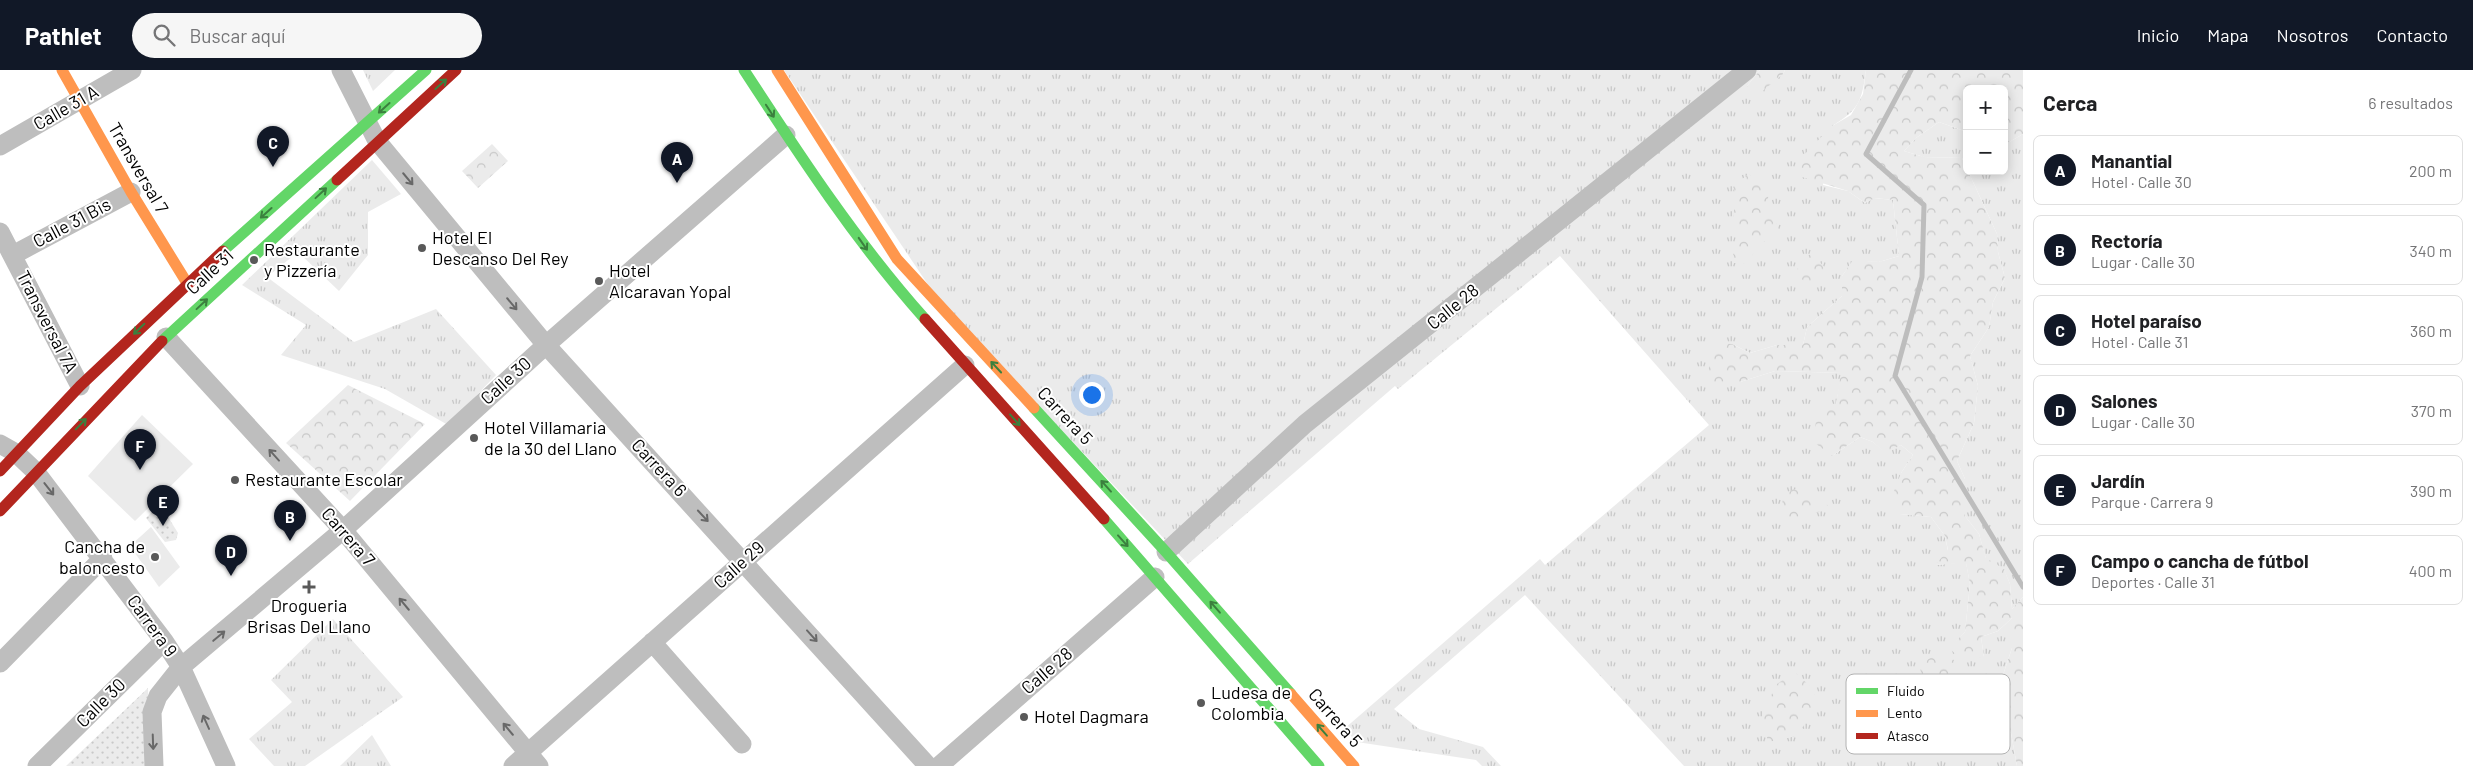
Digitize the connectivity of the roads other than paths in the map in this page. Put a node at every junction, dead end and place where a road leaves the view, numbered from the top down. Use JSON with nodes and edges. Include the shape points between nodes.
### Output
{"nodes":[{"id":1,"x":62,"y":70,"type":"edge"},
{"id":2,"x":132,"y":70,"type":"edge"},
{"id":3,"x":341,"y":70,"type":"edge"},
{"id":4,"x":426,"y":70,"type":"edge"},
{"id":5,"x":456,"y":70,"type":"edge"},
{"id":6,"x":744,"y":70,"type":"edge"},
{"id":7,"x":777,"y":70,"type":"edge"},
{"id":8,"x":1747,"y":70,"type":"edge"},
{"id":9,"x":78,"y":100,"type":"junction"},
{"id":10,"x":368,"y":122,"type":"junction"},
{"id":11,"x":786,"y":135,"type":"junction"},
{"id":12,"x":377,"y":142,"type":"junction"},
{"id":13,"x":0,"y":146,"type":"edge"},
{"id":14,"x":131,"y":192,"type":"junction"},
{"id":15,"x":0,"y":232,"type":"edge"},
{"id":16,"x":14,"y":255,"type":"junction"},
{"id":17,"x":187,"y":283,"type":"junction"},
{"id":18,"x":166,"y":337,"type":"junction"},
{"id":19,"x":546,"y":345,"type":"junction"},
{"id":20,"x":965,"y":365,"type":"junction"},
{"id":21,"x":80,"y":386,"type":"junction"},
{"id":22,"x":0,"y":444,"type":"edge"},
{"id":23,"x":16,"y":454,"type":"junction"},
{"id":24,"x":0,"y":471,"type":"edge"},
{"id":25,"x":35,"y":472,"type":"junction"},
{"id":26,"x":0,"y":511,"type":"edge"},
{"id":27,"x":343,"y":530,"type":"junction"},
{"id":28,"x":1166,"y":552,"type":"junction"},
{"id":29,"x":103,"y":558,"type":"junction"},
{"id":30,"x":744,"y":560,"type":"junction"},
{"id":31,"x":1156,"y":577,"type":"junction"},
{"id":32,"x":164,"y":641,"type":"junction"},
{"id":33,"x":652,"y":642,"type":"junction"},
{"id":34,"x":0,"y":663,"type":"edge"},
{"id":35,"x":182,"y":667,"type":"junction"},
{"id":36,"x":742,"y":744,"type":"dead end"},
{"id":37,"x":533,"y":760,"type":"edge"},
{"id":38,"x":37,"y":766,"type":"edge"},
{"id":39,"x":154,"y":766,"type":"edge"},
{"id":40,"x":226,"y":766,"type":"edge"},
{"id":41,"x":513,"y":766,"type":"edge"},
{"id":42,"x":928,"y":766,"type":"edge"},
{"id":43,"x":939,"y":766,"type":"edge"},
{"id":44,"x":1319,"y":766,"type":"edge"},
{"id":45,"x":1354,"y":766,"type":"edge"}],
"edges":[{"from":1,"to":9,"type":"main road","name":"Transversal 7"},
{"from":2,"to":9,"type":"street","name":"Calle 31 A"},
{"from":3,"to":10,"type":"street","name":"Carrera 6"},
{"from":4,"to":10,"type":"main road","name":"Calle 31","one_way":true},
{"from":12,"to":5,"type":"main road","name":"Calle 31","one_way":true},
{"from":6,"to":11,"type":"main road","one_way":true},
{"from":28,"to":7,"type":"main road","name":"Carrera 5","one_way":true,"via":[[897,259]]},
{"from":8,"to":28,"type":"street","name":"Calle 28","via":[[1305,424]]},
{"from":9,"to":13,"type":"street","name":"Calle 31 A"},
{"from":9,"to":14,"type":"main road","name":"Transversal 7"},
{"from":10,"to":12,"type":"street","name":"Carrera 6"},
{"from":10,"to":17,"type":"main road","name":"Calle 31","one_way":true},
{"from":11,"to":19,"type":"street","name":"Calle 30"},
{"from":11,"to":20,"type":"main road","one_way":true,"via":[[883,272]]},
{"from":18,"to":12,"type":"main road","name":"Calle 31","one_way":true},
{"from":12,"to":19,"type":"street","name":"Carrera 6","one_way":true},
{"from":14,"to":16,"type":"street","name":"Calle 31 Bis"},
{"from":14,"to":17,"type":"main road","name":"Transversal 7"},
{"from":15,"to":16,"type":"street","name":"Transversal 7A"},
{"from":16,"to":21,"type":"street","name":"Transversal 7A"},
{"from":17,"to":18,"type":"main road"},
{"from":17,"to":21,"type":"main road","name":"Calle 31","one_way":true},
{"from":25,"to":18,"type":"main road","name":"Calle 31","one_way":true},
{"from":27,"to":18,"type":"street","name":"Carrera 7","one_way":true},
{"from":19,"to":27,"type":"street","name":"Calle 30"},
{"from":19,"to":30,"type":"street","name":"Carrera 6","one_way":true},
{"from":20,"to":30,"type":"street","name":"Calle 29"},
{"from":20,"to":31,"type":"main road","one_way":true},
{"from":21,"to":23,"type":"main road","name":"Calle 31"},
{"from":22,"to":23,"type":"street","name":"Carrera 9"},
{"from":23,"to":24,"type":"main road","name":"Calle 31"},
{"from":23,"to":25,"type":"street","name":"Carrera 9"},
{"from":25,"to":26,"type":"main road","name":"Calle 31"},
{"from":25,"to":29,"type":"street","name":"Carrera 9","one_way":true},
{"from":35,"to":27,"type":"street","name":"Calle 30","one_way":true},
{"from":37,"to":27,"type":"street","name":"Carrera 7","one_way":true},
{"from":45,"to":28,"type":"main road","name":"Carrera 5","one_way":true},
{"from":29,"to":32,"type":"street","name":"Carrera 9"},
{"from":29,"to":34,"type":"street"},
{"from":30,"to":33,"type":"street","name":"Calle 29"},
{"from":30,"to":42,"type":"street","name":"Carrera 6","one_way":true},
{"from":31,"to":43,"type":"street","name":"Calle 28"},
{"from":31,"to":44,"type":"main road"},
{"from":32,"to":35,"type":"street","name":"Carrera 9"},
{"from":32,"to":38,"type":"street","name":"Calle 30"},
{"from":33,"to":36,"type":"street"},
{"from":33,"to":37,"type":"street","name":"Calle 29"},
{"from":35,"to":39,"type":"street","name":"Calle 30","one_way":true,"via":[[158,696],[152,712]]},
{"from":40,"to":35,"type":"street","name":"Carrera 9","one_way":true},
{"from":37,"to":41,"type":"street","name":"Calle 29"}]}
